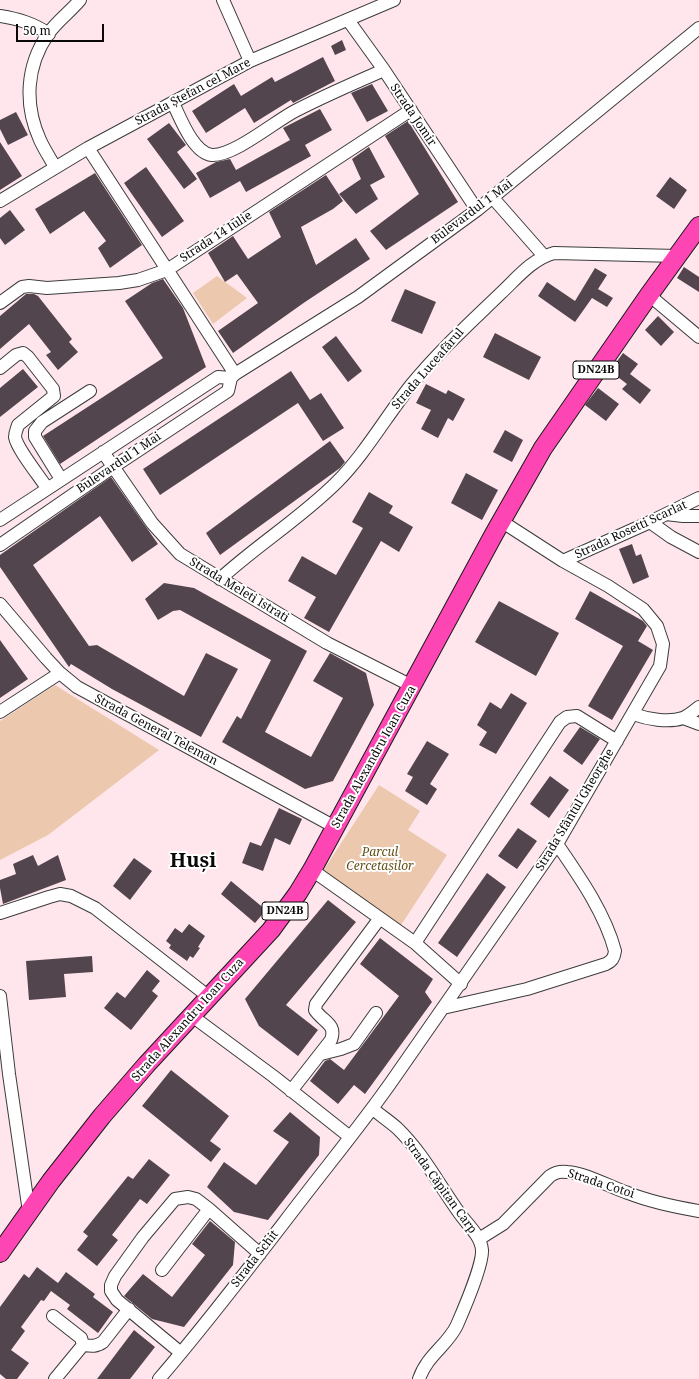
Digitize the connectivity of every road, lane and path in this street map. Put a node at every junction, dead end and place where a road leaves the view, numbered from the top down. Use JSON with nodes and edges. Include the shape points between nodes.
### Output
{"nodes":[{"id":1,"x":80,"y":0,"type":"edge"},
{"id":2,"x":223,"y":0,"type":"edge"},
{"id":3,"x":394,"y":0,"type":"edge"},
{"id":4,"x":0,"y":16,"type":"edge"},
{"id":5,"x":348,"y":20,"type":"junction"},
{"id":6,"x":699,"y":28,"type":"edge"},
{"id":7,"x":49,"y":34,"type":"junction"},
{"id":8,"x":250,"y":61,"type":"junction"},
{"id":9,"x":384,"y":70,"type":"junction"},
{"id":10,"x":173,"y":103,"type":"junction"},
{"id":11,"x":411,"y":110,"type":"junction"},
{"id":12,"x":88,"y":148,"type":"junction"},
{"id":13,"x":55,"y":167,"type":"junction"},
{"id":14,"x":493,"y":198,"type":"junction"},
{"id":15,"x":0,"y":201,"type":"edge"},
{"id":16,"x":477,"y":210,"type":"junction"},
{"id":17,"x":699,"y":226,"type":"edge"},
{"id":18,"x":544,"y":256,"type":"junction"},
{"id":19,"x":677,"y":256,"type":"junction"},
{"id":20,"x":167,"y":270,"type":"junction"},
{"id":21,"x":648,"y":295,"type":"junction"},
{"id":22,"x":0,"y":303,"type":"edge"},
{"id":23,"x":699,"y":336,"type":"edge"},
{"id":24,"x":0,"y":368,"type":"edge"},
{"id":25,"x":233,"y":376,"type":"junction"},
{"id":26,"x":90,"y":391,"type":"dead end"},
{"id":27,"x":104,"y":452,"type":"junction"},
{"id":28,"x":113,"y":467,"type":"junction"},
{"id":29,"x":61,"y":479,"type":"junction"},
{"id":30,"x":47,"y":488,"type":"junction"},
{"id":31,"x":699,"y":498,"type":"edge"},
{"id":32,"x":666,"y":514,"type":"junction"},
{"id":33,"x":699,"y":516,"type":"edge"},
{"id":34,"x":0,"y":520,"type":"edge"},
{"id":35,"x":501,"y":521,"type":"junction"},
{"id":36,"x":650,"y":522,"type":"junction"},
{"id":37,"x":0,"y":545,"type":"edge"},
{"id":38,"x":699,"y":552,"type":"edge"},
{"id":39,"x":563,"y":561,"type":"junction"},
{"id":40,"x":220,"y":579,"type":"junction"},
{"id":41,"x":0,"y":604,"type":"edge"},
{"id":42,"x":60,"y":673,"type":"junction"},
{"id":43,"x":412,"y":686,"type":"junction"},
{"id":44,"x":699,"y":707,"type":"edge"},
{"id":45,"x":0,"y":712,"type":"edge"},
{"id":46,"x":633,"y":714,"type":"junction"},
{"id":47,"x":683,"y":718,"type":"junction"},
{"id":48,"x":699,"y":724,"type":"edge"},
{"id":49,"x":617,"y":741,"type":"junction"},
{"id":50,"x":335,"y":827,"type":"junction"},
{"id":51,"x":557,"y":844,"type":"junction"},
{"id":52,"x":312,"y":870,"type":"junction"},
{"id":53,"x":0,"y":913,"type":"edge"},
{"id":54,"x":380,"y":918,"type":"junction"},
{"id":55,"x":415,"y":943,"type":"junction"},
{"id":56,"x":461,"y":984,"type":"junction"},
{"id":57,"x":0,"y":996,"type":"edge"},
{"id":58,"x":209,"y":997,"type":"junction"},
{"id":59,"x":443,"y":1008,"type":"junction"},
{"id":60,"x":376,"y":1013,"type":"dead end"},
{"id":61,"x":192,"y":1016,"type":"junction"},
{"id":62,"x":321,"y":1054,"type":"junction"},
{"id":63,"x":4,"y":1074,"type":"edge"},
{"id":64,"x":291,"y":1091,"type":"junction"},
{"id":65,"x":373,"y":1109,"type":"junction"},
{"id":66,"x":350,"y":1137,"type":"junction"},
{"id":67,"x":209,"y":1209,"type":"junction"},
{"id":68,"x":699,"y":1211,"type":"edge"},
{"id":69,"x":29,"y":1212,"type":"junction"},
{"id":70,"x":479,"y":1239,"type":"junction"},
{"id":71,"x":2,"y":1247,"type":"edge"},
{"id":72,"x":260,"y":1254,"type":"junction"},
{"id":73,"x":162,"y":1270,"type":"dead end"},
{"id":74,"x":129,"y":1309,"type":"junction"},
{"id":75,"x":53,"y":1316,"type":"dead end"},
{"id":76,"x":83,"y":1345,"type":"junction"},
{"id":77,"x":181,"y":1353,"type":"junction"},
{"id":78,"x":55,"y":1379,"type":"edge"},
{"id":79,"x":159,"y":1379,"type":"edge"},
{"id":80,"x":419,"y":1379,"type":"edge"}],
"edges":[{"from":1,"to":7,"type":"street"},
{"from":2,"to":8,"type":"street"},
{"from":3,"to":5,"type":"street","name":"Strada Ștefan cel Mare"},
{"from":4,"to":7,"type":"street","via":[[28,22]]},
{"from":5,"to":8,"type":"street","name":"Strada Ștefan cel Mare"},
{"from":5,"to":9,"type":"street","name":"Strada Jomir"},
{"from":6,"to":14,"type":"street","name":"Bulevardul 1 Mai"},
{"from":7,"to":13,"type":"street","via":[[34,64],[30,78],[29,101],[40,140]]},
{"from":8,"to":10,"type":"street","name":"Strada Ștefan cel Mare"},
{"from":9,"to":10,"type":"street","via":[[294,112],[224,153],[211,155],[201,150],[193,142]]},
{"from":9,"to":11,"type":"street","name":"Strada Jomir"},
{"from":10,"to":12,"type":"street","name":"Strada Ștefan cel Mare"},
{"from":11,"to":16,"type":"street","name":"Strada Jomir"},
{"from":11,"to":20,"type":"street","name":"Strada 14 Iulie"},
{"from":12,"to":13,"type":"street","name":"Strada Ștefan cel Mare"},
{"from":12,"to":20,"type":"street"},
{"from":13,"to":15,"type":"street","name":"Strada Ștefan cel Mare"},
{"from":14,"to":16,"type":"street","name":"Bulevardul 1 Mai"},
{"from":14,"to":18,"type":"street"},
{"from":16,"to":25,"type":"street","name":"Bulevardul 1 Mai","via":[[358,297]]},
{"from":17,"to":19,"type":"highway","name":"Strada Alexandru Ioan Cuza","number":"DN24B"},
{"from":18,"to":19,"type":"street","name":"Strada Luceafărul","via":[[554,253]]},
{"from":18,"to":40,"type":"street","name":"Strada Luceafărul","via":[[460,332],[418,377],[337,482],[309,508]]},
{"from":19,"to":21,"type":"highway","name":"Strada Alexandru Ioan Cuza","number":"DN24B"},
{"from":20,"to":22,"type":"street","name":"Strada 14 Iulie","via":[[138,280],[118,283],[47,288],[22,287]]},
{"from":20,"to":25,"type":"street"},
{"from":21,"to":23,"type":"street"},
{"from":21,"to":35,"type":"highway","name":"Strada Alexandru Ioan Cuza","number":"DN24B","via":[[543,448]]},
{"from":24,"to":30,"type":"street","via":[[16,355],[23,353],[53,389],[54,396],[18,424],[15,431],[19,446]]},
{"from":25,"to":27,"type":"street","name":"Bulevardul 1 Mai","via":[[218,377]]},
{"from":25,"to":28,"type":"street","name":"Bulevardul 1 Mai","via":[[228,391]]},
{"from":26,"to":29,"type":"street","via":[[42,422],[36,431],[35,438]]},
{"from":27,"to":28,"type":"street","name":"Strada Meleti Istrati"},
{"from":27,"to":29,"type":"street","name":"Bulevardul 1 Mai"},
{"from":28,"to":37,"type":"street","name":"Bulevardul 1 Mai"},
{"from":28,"to":40,"type":"street","name":"Strada Meleti Istrati","via":[[170,545]]},
{"from":29,"to":30,"type":"street","name":"Bulevardul 1 Mai"},
{"from":30,"to":34,"type":"street","name":"Bulevardul 1 Mai"},
{"from":31,"to":32,"type":"street","name":"Strada Rosetti Scarlat"},
{"from":32,"to":33,"type":"street"},
{"from":32,"to":36,"type":"street","name":"Strada Rosetti Scarlat"},
{"from":35,"to":39,"type":"street","name":"Strada Sfântul Gheorghe"},
{"from":35,"to":43,"type":"highway","name":"Strada Alexandru Ioan Cuza","number":"DN24B"},
{"from":36,"to":38,"type":"street"},
{"from":36,"to":39,"type":"street","name":"Strada Rosetti Scarlat"},
{"from":39,"to":46,"type":"street","name":"Strada Sfântul Gheorghe","via":[[643,609],[658,626],[663,644],[660,666]]},
{"from":40,"to":43,"type":"street","name":"Strada Meleti Istrati","via":[[327,643]]},
{"from":41,"to":42,"type":"street","name":"Strada General Teleman"},
{"from":42,"to":45,"type":"street"},
{"from":42,"to":50,"type":"street","name":"Strada General Teleman","via":[[76,687]]},
{"from":43,"to":50,"type":"highway","name":"Strada Alexandru Ioan Cuza","number":"DN24B"},
{"from":44,"to":47,"type":"street"},
{"from":46,"to":47,"type":"street","via":[[649,719]]},
{"from":46,"to":49,"type":"street","name":"Strada Sfântul Gheorghe"},
{"from":47,"to":48,"type":"street"},
{"from":49,"to":51,"type":"street","name":"Strada Sfântul Gheorghe"},
{"from":49,"to":55,"type":"street","via":[[577,716],[567,717],[560,722]]},
{"from":50,"to":52,"type":"highway","name":"Strada Alexandru Ioan Cuza","number":"DN24B"},
{"from":51,"to":56,"type":"street","name":"Strada Sfântul Gheorghe"},
{"from":51,"to":59,"type":"street","via":[[588,890],[614,945],[615,956],[612,961],[541,985]]},
{"from":52,"to":54,"type":"street"},
{"from":52,"to":58,"type":"highway","name":"Strada Alexandru Ioan Cuza","number":"DN24B","via":[[271,930]]},
{"from":53,"to":58,"type":"street","via":[[49,896],[71,896],[95,908]]},
{"from":54,"to":55,"type":"street"},
{"from":54,"to":62,"type":"street","via":[[316,1004],[315,1010],[332,1026],[334,1034]]},
{"from":55,"to":56,"type":"street"},
{"from":56,"to":59,"type":"street","name":"Strada Sfântul Gheorghe"},
{"from":57,"to":63,"type":"street"},
{"from":58,"to":61,"type":"highway","name":"Strada Alexandru Ioan Cuza","number":"DN24B"},
{"from":59,"to":65,"type":"street","name":"Strada Sfântul Gheorghe"},
{"from":60,"to":62,"type":"street","via":[[354,1044]]},
{"from":61,"to":64,"type":"street"},
{"from":61,"to":69,"type":"highway","name":"Strada Alexandru Ioan Cuza","number":"DN24B","via":[[102,1116]]},
{"from":62,"to":64,"type":"street"},
{"from":63,"to":69,"type":"street"},
{"from":64,"to":66,"type":"street"},
{"from":65,"to":66,"type":"street","name":"Strada Sfântul Gheorghe"},
{"from":65,"to":70,"type":"street","name":"Strada Căpitan Carp","via":[[396,1127],[413,1146]]},
{"from":66,"to":72,"type":"street","name":"Strada Schit"},
{"from":67,"to":72,"type":"street"},
{"from":67,"to":73,"type":"street"},
{"from":67,"to":74,"type":"street","via":[[196,1199],[182,1196],[175,1199],[160,1216],[111,1285],[111,1291],[117,1300]]},
{"from":68,"to":70,"type":"street","name":"Strada Cotoi","via":[[670,1206],[628,1194],[590,1178],[558,1171],[503,1224]]},
{"from":69,"to":71,"type":"highway","name":"Strada Alexandru Ioan Cuza","number":"DN24B"},
{"from":70,"to":80,"type":"street","name":"Strada Căpitan Carp","via":[[481,1258],[457,1326],[431,1356]]},
{"from":72,"to":77,"type":"street","name":"Strada Schit"},
{"from":74,"to":76,"type":"street","via":[[103,1342],[93,1346]]},
{"from":74,"to":77,"type":"street"},
{"from":75,"to":76,"type":"street","via":[[81,1338]]},
{"from":76,"to":78,"type":"street"},
{"from":77,"to":79,"type":"street","name":"Strada Schit"}]}
